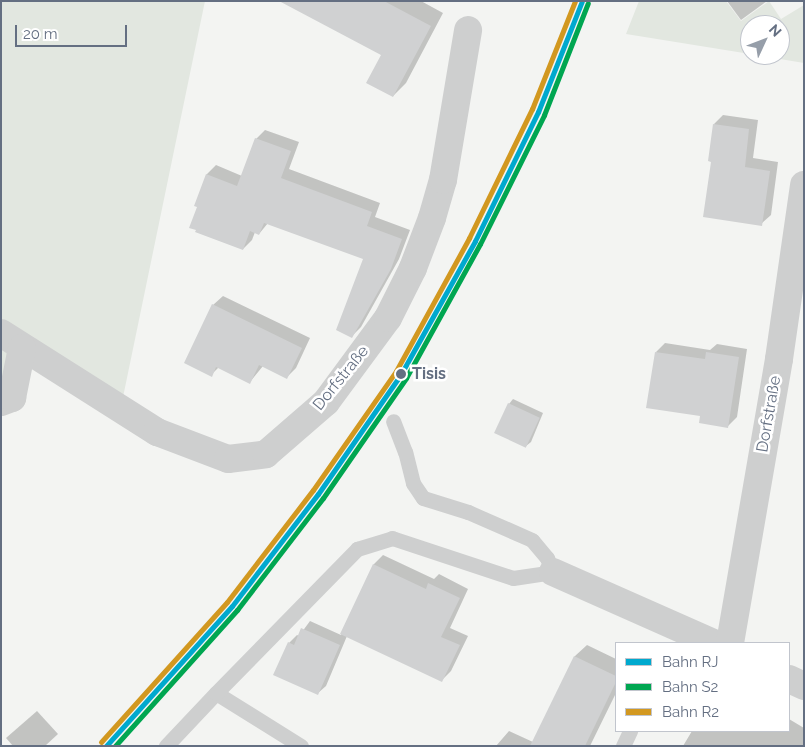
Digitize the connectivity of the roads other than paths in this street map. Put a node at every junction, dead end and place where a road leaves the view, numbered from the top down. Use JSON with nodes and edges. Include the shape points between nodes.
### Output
{"nodes":[{"id":1,"x":468,"y":30,"type":"dead end"},
{"id":2,"x":804,"y":184,"type":"edge"},
{"id":3,"x":12,"y":341,"type":"edge"},
{"id":4,"x":1,"y":402,"type":"edge"},
{"id":5,"x":393,"y":420,"type":"dead end"},
{"id":6,"x":553,"y":572,"type":"junction"},
{"id":7,"x":676,"y":637,"type":"edge"},
{"id":8,"x":706,"y":642,"type":"edge"},
{"id":9,"x":730,"y":642,"type":"edge"},
{"id":10,"x":790,"y":679,"type":"edge"},
{"id":11,"x":804,"y":686,"type":"edge"},
{"id":12,"x":216,"y":693,"type":"junction"},
{"id":13,"x":630,"y":732,"type":"edge"},
{"id":14,"x":166,"y":746,"type":"edge"},
{"id":15,"x":301,"y":746,"type":"edge"},
{"id":16,"x":623,"y":746,"type":"edge"}],
"edges":[{"from":1,"to":3,"type":"street","name":"Dorfstraße","via":[[443,180],[413,268],[388,318],[326,402],[266,454],[228,459],[157,432]]},
{"from":2,"to":9,"type":"street","name":"Dorfstraße","via":[[779,359]]},
{"from":3,"to":4,"type":"street","via":[[12,398]]},
{"from":5,"to":6,"type":"lane","via":[[413,483],[423,498],[468,512],[532,540],[547,558]]},
{"from":6,"to":7,"type":"street"},
{"from":6,"to":12,"type":"lane","via":[[513,578],[392,538],[357,549]]},
{"from":7,"to":8,"type":"street"},
{"from":10,"to":11,"type":"street"},
{"from":12,"to":14,"type":"lane"},
{"from":12,"to":15,"type":"lane"},
{"from":13,"to":16,"type":"lane"}]}
